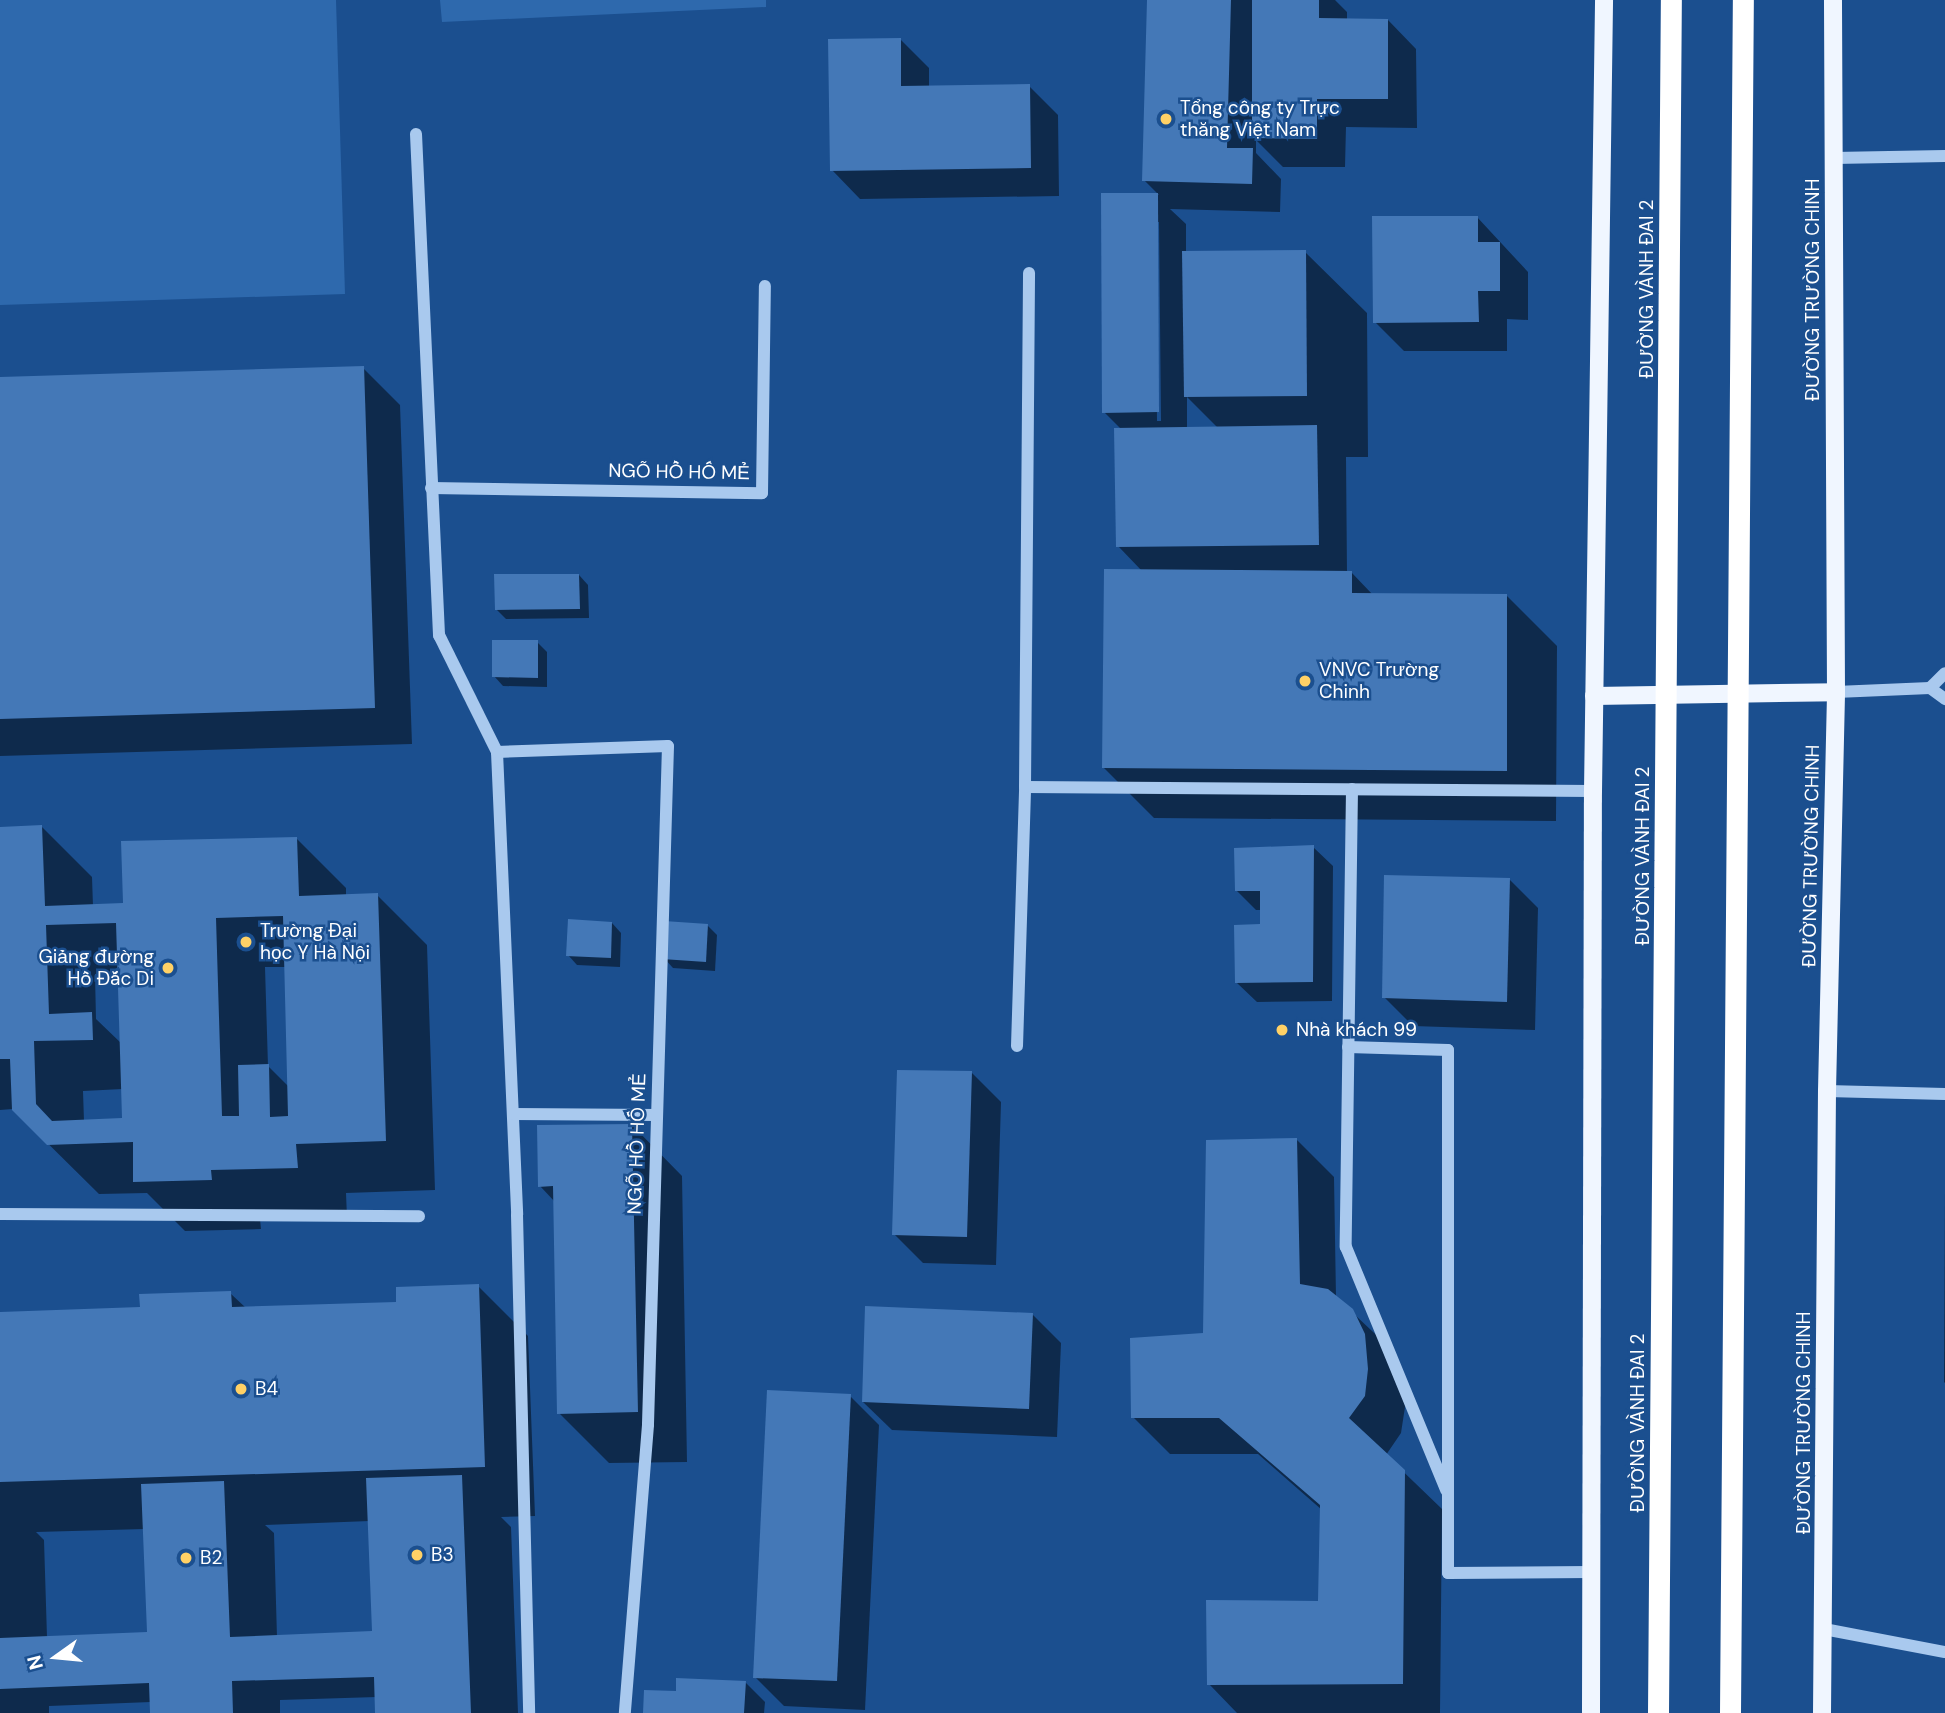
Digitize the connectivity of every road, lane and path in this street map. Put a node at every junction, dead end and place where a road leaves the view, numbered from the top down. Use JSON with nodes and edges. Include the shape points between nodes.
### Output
{"nodes":[{"id":1,"x":1604,"y":0,"type":"edge"},
{"id":2,"x":1671,"y":0,"type":"edge"},
{"id":3,"x":1743,"y":0,"type":"edge"},
{"id":4,"x":1833,"y":0,"type":"edge"},
{"id":5,"x":416,"y":134,"type":"dead end"},
{"id":6,"x":1945,"y":156,"type":"edge"},
{"id":7,"x":1834,"y":158,"type":"junction"},
{"id":8,"x":1029,"y":273,"type":"dead end"},
{"id":9,"x":765,"y":286,"type":"dead end"},
{"id":10,"x":431,"y":488,"type":"junction"},
{"id":11,"x":1945,"y":673,"type":"edge"},
{"id":12,"x":1930,"y":688,"type":"junction"},
{"id":13,"x":1836,"y":692,"type":"junction"},
{"id":14,"x":1594,"y":696,"type":"junction"},
{"id":15,"x":1945,"y":699,"type":"edge"},
{"id":16,"x":497,"y":752,"type":"junction"},
{"id":17,"x":1025,"y":788,"type":"junction"},
{"id":18,"x":1352,"y":789,"type":"junction"},
{"id":19,"x":1593,"y":791,"type":"junction"},
{"id":20,"x":1017,"y":1046,"type":"dead end"},
{"id":21,"x":1348,"y":1047,"type":"junction"},
{"id":22,"x":1826,"y":1091,"type":"junction"},
{"id":23,"x":1945,"y":1094,"type":"edge"},
{"id":24,"x":513,"y":1114,"type":"junction"},
{"id":25,"x":657,"y":1115,"type":"junction"},
{"id":26,"x":0,"y":1214,"type":"edge"},
{"id":27,"x":419,"y":1216,"type":"dead end"},
{"id":28,"x":1448,"y":1496,"type":"junction"},
{"id":29,"x":1591,"y":1572,"type":"junction"},
{"id":30,"x":1824,"y":1629,"type":"junction"},
{"id":31,"x":1945,"y":1652,"type":"edge"},
{"id":32,"x":529,"y":1713,"type":"edge"},
{"id":33,"x":625,"y":1713,"type":"edge"},
{"id":34,"x":1591,"y":1713,"type":"edge"},
{"id":35,"x":1658,"y":1713,"type":"edge"},
{"id":36,"x":1730,"y":1713,"type":"edge"},
{"id":37,"x":1822,"y":1713,"type":"edge"}],
"edges":[{"from":1,"to":14,"type":"main road"},
{"from":2,"to":35,"type":"highway","name":"ĐƯỜNG VÀNH ĐAI 2","bridge":true},
{"from":3,"to":36,"type":"highway","bridge":true},
{"from":4,"to":7,"type":"main road","name":"ĐƯỜNG TRƯỜNG CHINH"},
{"from":5,"to":10,"type":"street"},
{"from":6,"to":7,"type":"street"},
{"from":7,"to":13,"type":"main road","name":"ĐƯỜNG TRƯỜNG CHINH"},
{"from":8,"to":17,"type":"street"},
{"from":9,"to":10,"type":"street","name":"NGÕ HỒ HỐ MẺ","via":[[762,493]]},
{"from":10,"to":16,"type":"street","via":[[439,635]]},
{"from":11,"to":12,"type":"street"},
{"from":12,"to":13,"type":"street"},
{"from":12,"to":15,"type":"street"},
{"from":13,"to":14,"type":"main road"},
{"from":13,"to":22,"type":"main road","name":"ĐƯỜNG TRƯỜNG CHINH"},
{"from":14,"to":19,"type":"main road"},
{"from":16,"to":24,"type":"street"},
{"from":16,"to":25,"type":"street","name":"NGÕ HỒ HỐ MẺ","via":[[668,746]]},
{"from":17,"to":18,"type":"street"},
{"from":17,"to":20,"type":"street"},
{"from":18,"to":19,"type":"street"},
{"from":18,"to":21,"type":"street"},
{"from":19,"to":29,"type":"main road"},
{"from":21,"to":28,"type":"street","via":[[1346,1247]]},
{"from":21,"to":28,"type":"street","via":[[1448,1050]]},
{"from":22,"to":23,"type":"street"},
{"from":22,"to":30,"type":"main road","name":"ĐƯỜNG TRƯỜNG CHINH"},
{"from":24,"to":25,"type":"street"},
{"from":24,"to":32,"type":"street"},
{"from":25,"to":33,"type":"street","name":"NGÕ HỒ HỐ MẺ","via":[[648,1425]]},
{"from":26,"to":27,"type":"street"},
{"from":28,"to":29,"type":"street","via":[[1448,1573]]},
{"from":29,"to":34,"type":"main road"},
{"from":30,"to":31,"type":"street"},
{"from":30,"to":37,"type":"main road","name":"ĐƯỜNG TRƯỜNG CHINH"}]}
